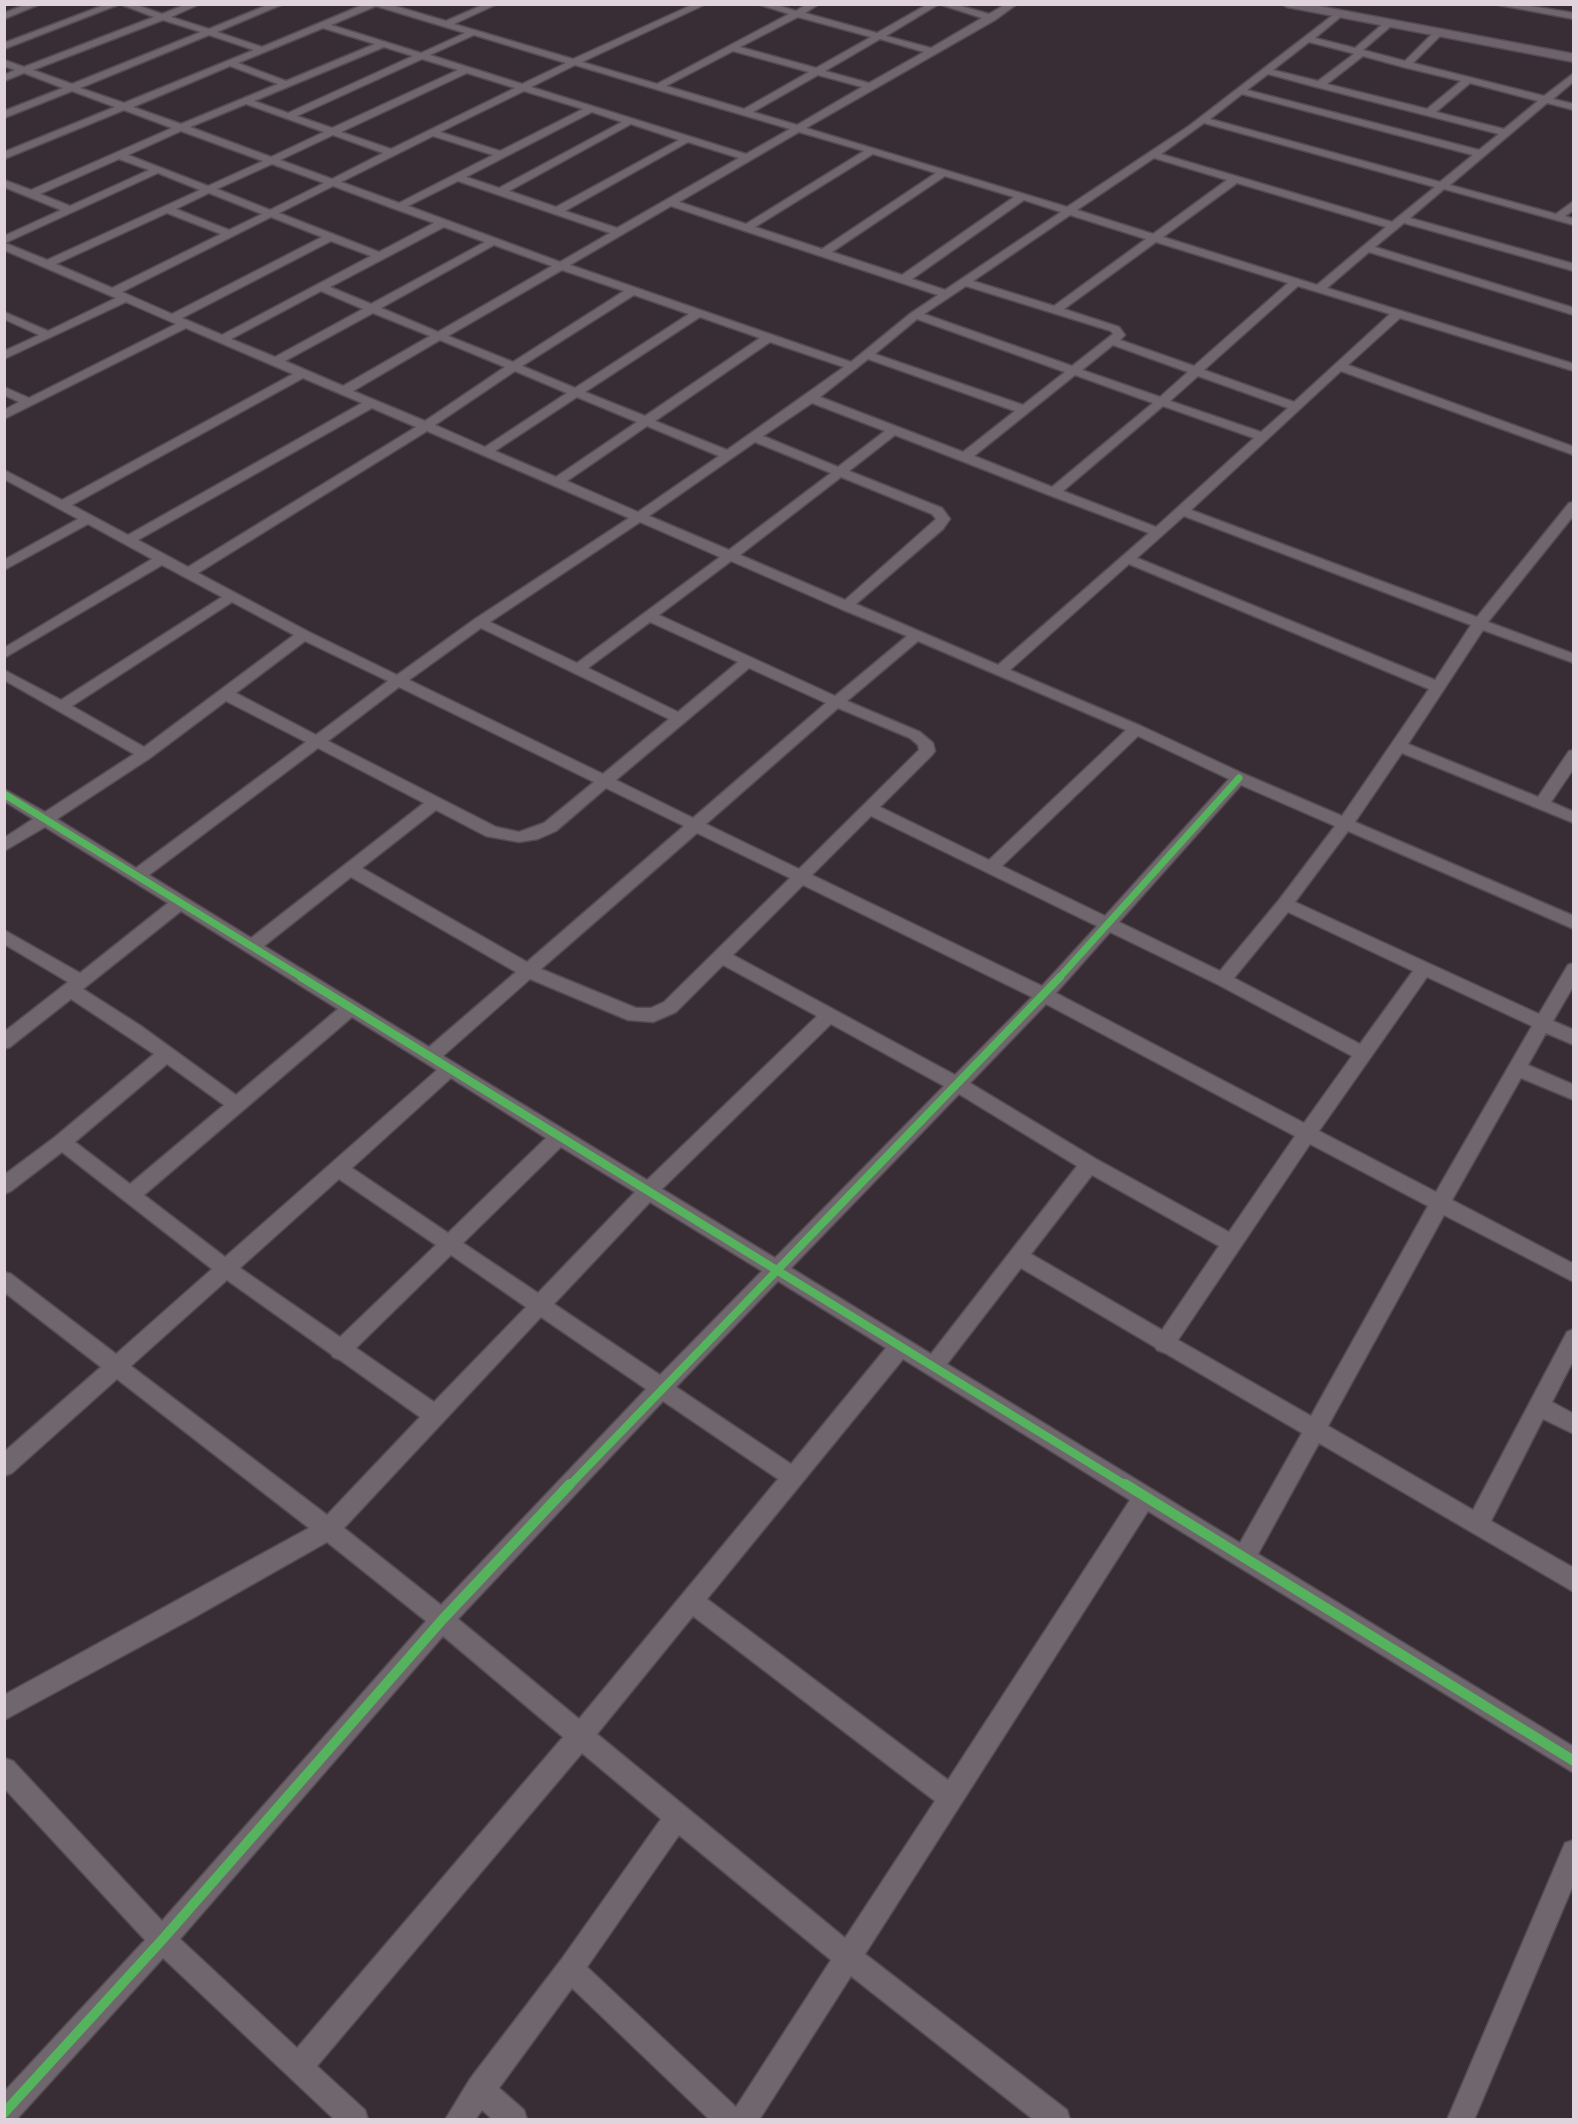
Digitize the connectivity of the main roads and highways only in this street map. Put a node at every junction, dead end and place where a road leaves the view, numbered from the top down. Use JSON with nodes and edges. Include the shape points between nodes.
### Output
{"nodes":[{"id":1,"x":1291,"y":5,"type":"edge"},
{"id":2,"x":1574,"y":58,"type":"edge"}],
"edges":[{"from":1,"to":2,"type":"main road"}]}
